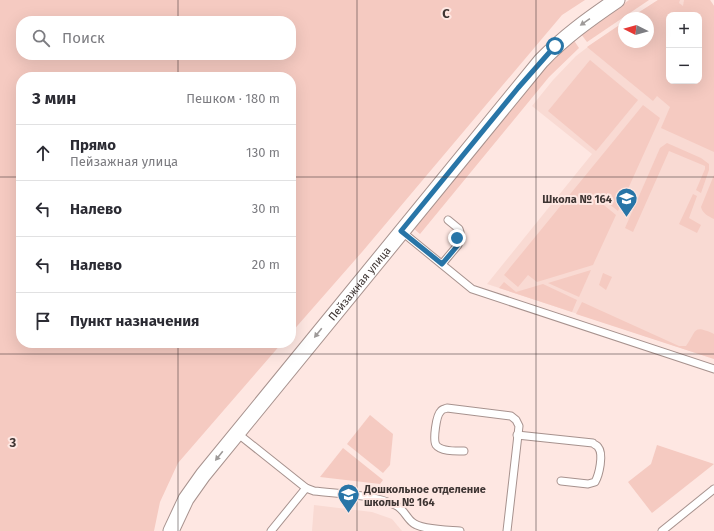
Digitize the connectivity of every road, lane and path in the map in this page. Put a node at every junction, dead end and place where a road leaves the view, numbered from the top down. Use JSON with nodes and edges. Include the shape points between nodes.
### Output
{"nodes":[{"id":1,"x":617,"y":0,"type":"edge"},
{"id":2,"x":448,"y":220,"type":"dead end"},
{"id":3,"x":401,"y":231,"type":"junction"},
{"id":4,"x":442,"y":264,"type":"junction"},
{"id":5,"x":714,"y":369,"type":"edge"},
{"id":6,"x":238,"y":433,"type":"junction"},
{"id":7,"x":517,"y":435,"type":"junction"},
{"id":8,"x":464,"y":452,"type":"dead end"},
{"id":9,"x":561,"y":481,"type":"dead end"},
{"id":10,"x":306,"y":488,"type":"junction"},
{"id":11,"x":714,"y":489,"type":"edge"},
{"id":12,"x":171,"y":531,"type":"edge"},
{"id":13,"x":271,"y":531,"type":"edge"},
{"id":14,"x":460,"y":531,"type":"edge"},
{"id":15,"x":507,"y":531,"type":"edge"},
{"id":16,"x":662,"y":531,"type":"edge"}],
"edges":[{"from":1,"to":3,"type":"street","name":"Пейзажная улица","one_way":true,"via":[[555,46]]},
{"from":2,"to":4,"type":"lane","via":[[460,232],[456,239],[458,245]]},
{"from":3,"to":4,"type":"lane"},
{"from":3,"to":6,"type":"street","name":"Пейзажная улица","one_way":true},
{"from":4,"to":5,"type":"lane","via":[[472,289]]},
{"from":6,"to":10,"type":"lane"},
{"from":6,"to":12,"type":"street","name":"Пейзажная улица","one_way":true,"via":[[186,499]]},
{"from":7,"to":8,"type":"lane","via":[[519,426],[511,416],[447,408],[440,411],[434,439],[437,446]]},
{"from":7,"to":9,"type":"lane","via":[[593,443],[599,447],[601,458],[599,475],[595,482],[588,484]]},
{"from":7,"to":15,"type":"lane"},
{"from":10,"to":13,"type":"lane"},
{"from":10,"to":14,"type":"lane","via":[[374,498],[396,505],[413,523],[422,527]]},
{"from":11,"to":16,"type":"lane"}]}
